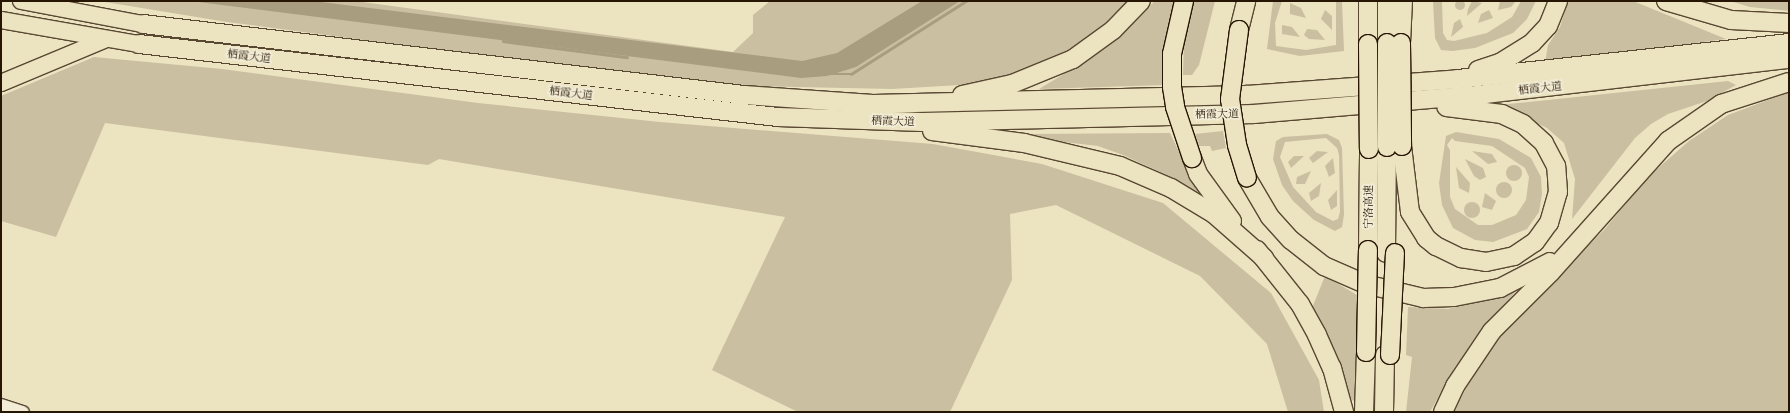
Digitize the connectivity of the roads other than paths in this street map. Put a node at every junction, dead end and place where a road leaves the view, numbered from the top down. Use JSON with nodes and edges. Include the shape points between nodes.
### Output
{"nodes":[{"id":1,"x":21,"y":1,"type":"edge"},
{"id":2,"x":1141,"y":1,"type":"edge"},
{"id":3,"x":1184,"y":1,"type":"edge"},
{"id":4,"x":1246,"y":1,"type":"edge"},
{"id":5,"x":1368,"y":1,"type":"edge"},
{"id":6,"x":1387,"y":1,"type":"edge"},
{"id":7,"x":1399,"y":1,"type":"edge"},
{"id":8,"x":1403,"y":1,"type":"edge"},
{"id":9,"x":1558,"y":1,"type":"edge"},
{"id":10,"x":1666,"y":1,"type":"edge"},
{"id":11,"x":1701,"y":1,"type":"edge"},
{"id":12,"x":73,"y":7,"type":"edge"},
{"id":13,"x":1,"y":20,"type":"edge"},
{"id":14,"x":1785,"y":23,"type":"edge"},
{"id":15,"x":143,"y":24,"type":"joint"},
{"id":16,"x":104,"y":40,"type":"junction"},
{"id":17,"x":1394,"y":43,"type":"junction"},
{"id":18,"x":1789,"y":43,"type":"edge"},
{"id":19,"x":139,"y":44,"type":"joint"},
{"id":20,"x":1789,"y":59,"type":"edge"},
{"id":21,"x":1789,"y":82,"type":"edge"},
{"id":22,"x":1,"y":83,"type":"edge"},
{"id":23,"x":719,"y":92,"type":"junction"},
{"id":24,"x":1212,"y":96,"type":"junction"},
{"id":25,"x":1254,"y":114,"type":"junction"},
{"id":26,"x":778,"y":116,"type":"junction"},
{"id":27,"x":1397,"y":150,"type":"junction"},
{"id":28,"x":1588,"y":232,"type":"junction"},
{"id":29,"x":1264,"y":258,"type":"junction"},
{"id":30,"x":1,"y":405,"type":"edge"},
{"id":31,"x":23,"y":412,"type":"edge"},
{"id":32,"x":1344,"y":412,"type":"edge"},
{"id":33,"x":1364,"y":412,"type":"edge"},
{"id":34,"x":1384,"y":412,"type":"edge"},
{"id":35,"x":1443,"y":412,"type":"edge"}],
"edges":[{"from":1,"to":12,"type":"main road","name":"栖霞大道"},
{"from":2,"to":23,"type":"highway","via":[[1113,30],[1072,59],[1012,84],[982,91],[940,96]]},
{"from":3,"to":29,"type":"highway","bridge":true,"via":[[1172,54],[1175,107],[1192,158],[1209,190]]},
{"from":4,"to":28,"type":"highway","bridge":true,"via":[[1239,30],[1230,99],[1237,145],[1247,178],[1279,228],[1324,266],[1365,284],[1423,298],[1454,298],[1512,283],[1550,262]]},
{"from":5,"to":33,"type":"highway","name":"宁洛高速","bridge":true,"via":[[1368,250]]},
{"from":6,"to":17,"type":"highway","name":"宁洛高速"},
{"from":7,"to":17,"type":"highway"},
{"from":8,"to":17,"type":"highway"},
{"from":9,"to":24,"type":"highway","via":[[1548,26],[1532,43],[1500,62],[1471,73],[1328,82]]},
{"from":10,"to":14,"type":"highway","via":[[1731,20]]},
{"from":11,"to":14,"type":"highway"},
{"from":12,"to":15,"type":"main road","name":"栖霞大道"},
{"from":13,"to":16,"type":"main road","name":"栖霞大道"},
{"from":15,"to":23,"type":"highway","name":"栖霞大道"},
{"from":16,"to":19,"type":"main road","name":"栖霞大道"},
{"from":16,"to":22,"type":"main road"},
{"from":17,"to":27,"type":"highway","name":"宁洛高速","bridge":true},
{"from":18,"to":24,"type":"highway","name":"栖霞大道","via":[[1458,79]]},
{"from":19,"to":26,"type":"highway","name":"栖霞大道"},
{"from":20,"to":25,"type":"highway","name":"栖霞大道","via":[[1485,94]]},
{"from":21,"to":28,"type":"highway","via":[[1765,87],[1721,104],[1694,120],[1645,164]]},
{"from":23,"to":24,"type":"highway","name":"栖霞大道","via":[[873,104]]},
{"from":25,"to":26,"type":"highway","name":"栖霞大道","via":[[922,122]]},
{"from":25,"to":27,"type":"highway","via":[[1336,116],[1424,106],[1462,107],[1502,114],[1534,133],[1544,143],[1556,166],[1558,192],[1549,223],[1526,249],[1500,260],[1473,261],[1448,253],[1426,238],[1410,212]]},
{"from":26,"to":29,"type":"highway","via":[[955,133],[1103,160],[1171,188],[1214,214]]},
{"from":27,"to":34,"type":"highway","name":"宁洛高速"},
{"from":28,"to":35,"type":"highway","via":[[1492,331],[1455,386]]},
{"from":29,"to":32,"type":"highway","via":[[1300,304],[1332,368]]},
{"from":30,"to":31,"type":"street"}]}
